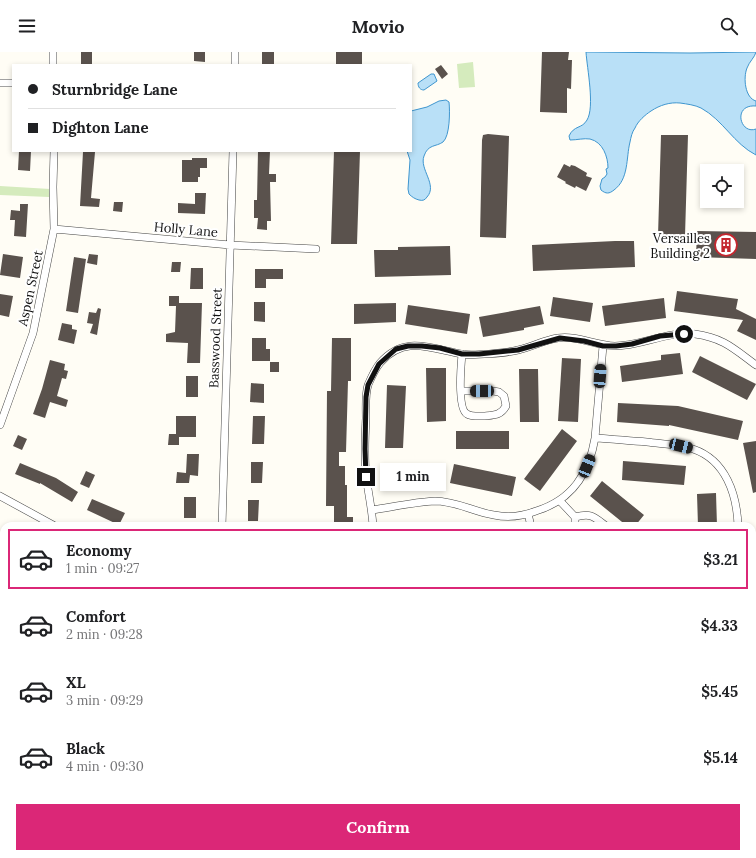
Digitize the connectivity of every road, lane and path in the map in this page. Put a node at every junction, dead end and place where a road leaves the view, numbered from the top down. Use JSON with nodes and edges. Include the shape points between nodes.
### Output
{"nodes":[{"id":1,"x":52,"y":52,"type":"edge"},
{"id":2,"x":235,"y":52,"type":"edge"},
{"id":3,"x":53,"y":64,"type":"edge"},
{"id":4,"x":235,"y":64,"type":"edge"},
{"id":5,"x":0,"y":83,"type":"edge"},
{"id":6,"x":12,"y":83,"type":"edge"},
{"id":7,"x":54,"y":152,"type":"edge"},
{"id":8,"x":233,"y":152,"type":"edge"},
{"id":9,"x":54,"y":229,"type":"junction"},
{"id":10,"x":230,"y":245,"type":"junction"},
{"id":11,"x":316,"y":249,"type":"dead end"},
{"id":12,"x":603,"y":346,"type":"junction"},
{"id":13,"x":462,"y":354,"type":"junction"},
{"id":14,"x":756,"y":365,"type":"edge"},
{"id":15,"x":461,"y":391,"type":"junction"},
{"id":16,"x":0,"y":425,"type":"edge"},
{"id":17,"x":595,"y":438,"type":"junction"},
{"id":18,"x":0,"y":496,"type":"edge"},
{"id":19,"x":560,"y":501,"type":"junction"},
{"id":20,"x":372,"y":510,"type":"junction"},
{"id":21,"x":528,"y":514,"type":"junction"},
{"id":22,"x":575,"y":517,"type":"junction"},
{"id":23,"x":48,"y":522,"type":"edge"},
{"id":24,"x":222,"y":522,"type":"edge"},
{"id":25,"x":373,"y":522,"type":"edge"},
{"id":26,"x":530,"y":522,"type":"edge"},
{"id":27,"x":575,"y":522,"type":"edge"},
{"id":28,"x":601,"y":522,"type":"edge"},
{"id":29,"x":738,"y":522,"type":"edge"}],
"edges":[{"from":1,"to":3,"type":"street"},
{"from":2,"to":4,"type":"street"},
{"from":5,"to":6,"type":"street"},
{"from":7,"to":9,"type":"street","name":"Aspen Street"},
{"from":8,"to":10,"type":"street","name":"Basswood Street"},
{"from":9,"to":10,"type":"street","name":"Holly Lane"},
{"from":9,"to":16,"type":"street","name":"Aspen Street","via":[[33,333]]},
{"from":10,"to":11,"type":"street","name":"Holly Lane"},
{"from":10,"to":24,"type":"street","name":"Basswood Street"},
{"from":12,"to":13,"type":"street","via":[[560,338],[518,350]]},
{"from":12,"to":14,"type":"street","via":[[632,344],[660,336],[693,334],[711,337],[730,345]]},
{"from":12,"to":17,"type":"street"},
{"from":13,"to":15,"type":"street"},
{"from":13,"to":20,"type":"street","via":[[428,346],[408,346],[396,349],[379,364],[368,385],[366,397],[365,462]]},
{"from":15,"to":15,"type":"street","via":[[462,409],[465,414],[498,415],[506,406],[504,396],[499,392]]},
{"from":17,"to":19,"type":"street","via":[[584,474]]},
{"from":17,"to":29,"type":"street","via":[[668,444],[694,449],[703,454],[717,465],[728,480],[735,499]]},
{"from":18,"to":23,"type":"street"},
{"from":19,"to":21,"type":"street"},
{"from":19,"to":22,"type":"street"},
{"from":20,"to":21,"type":"street","via":[[436,501],[495,516]]},
{"from":20,"to":25,"type":"street"},
{"from":21,"to":26,"type":"street"},
{"from":22,"to":27,"type":"street"},
{"from":22,"to":28,"type":"street","via":[[587,514]]}]}
